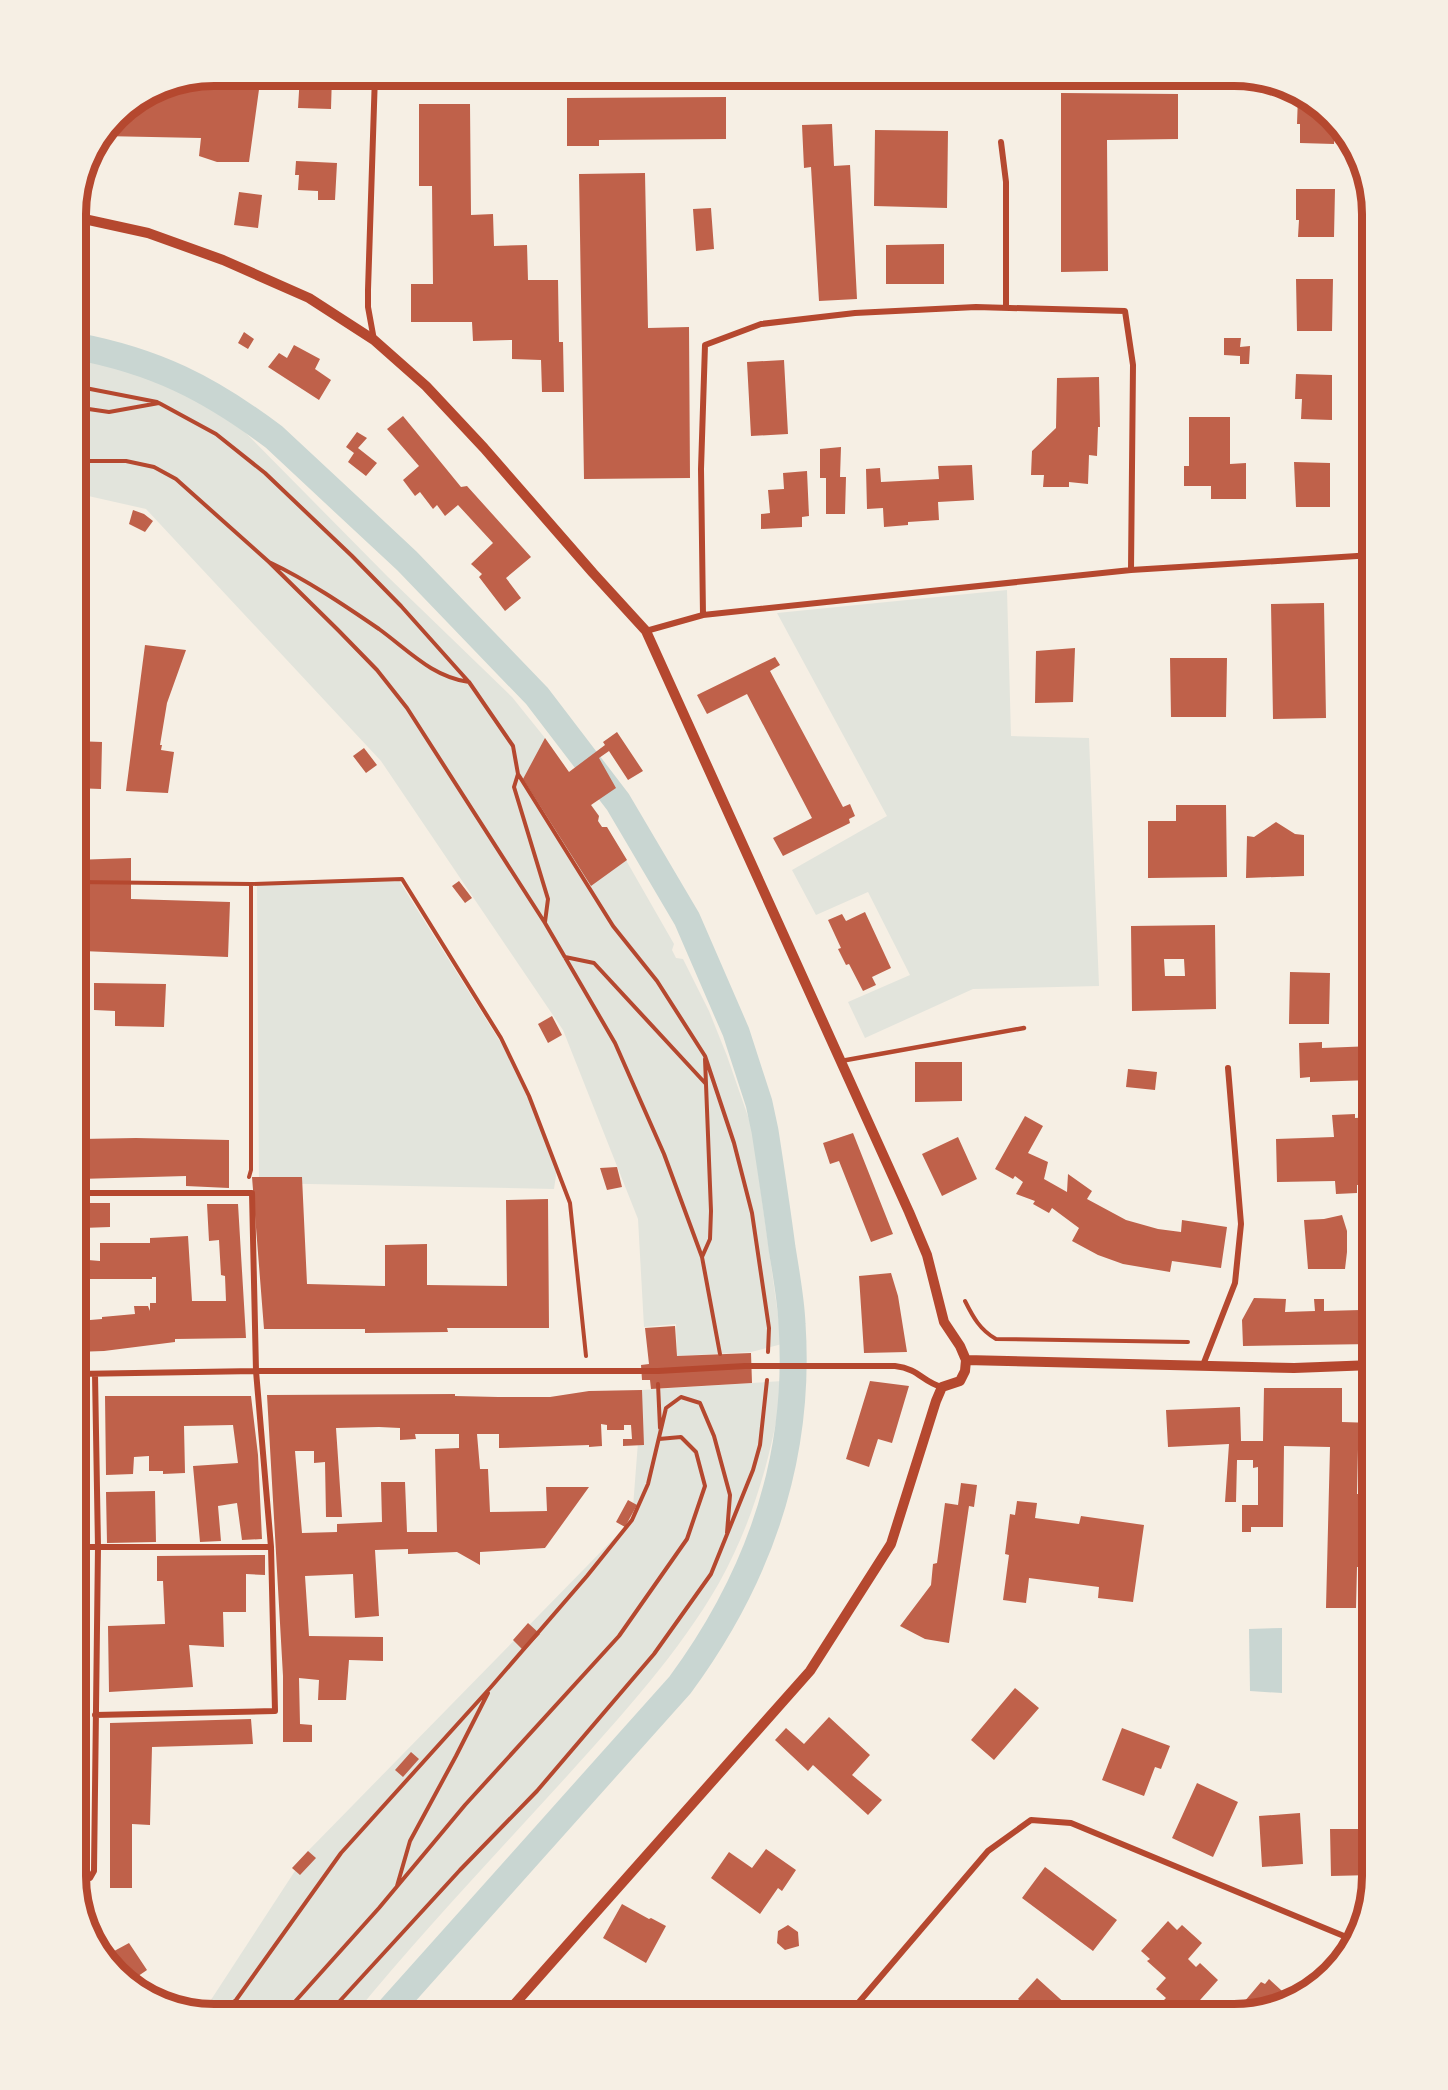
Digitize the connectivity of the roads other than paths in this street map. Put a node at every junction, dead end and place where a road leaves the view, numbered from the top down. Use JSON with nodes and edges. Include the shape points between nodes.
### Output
{"nodes":[{"id":1,"x":375,"y":86,"type":"edge"},
{"id":2,"x":1001,"y":142,"type":"dead end"},
{"id":3,"x":86,"y":219,"type":"edge"},
{"id":4,"x":1006,"y":308,"type":"junction"},
{"id":5,"x":374,"y":340,"type":"junction"},
{"id":6,"x":1362,"y":556,"type":"edge"},
{"id":7,"x":1131,"y":570,"type":"junction"},
{"id":8,"x":704,"y":615,"type":"junction"},
{"id":9,"x":646,"y":631,"type":"junction"},
{"id":10,"x":1024,"y":1028,"type":"dead end"},
{"id":11,"x":841,"y":1061,"type":"junction"},
{"id":12,"x":1228,"y":1068,"type":"dead end"},
{"id":13,"x":85,"y":1193,"type":"edge"},
{"id":14,"x":966,"y":1360,"type":"junction"},
{"id":15,"x":1203,"y":1365,"type":"junction"},
{"id":16,"x":1362,"y":1365,"type":"edge"},
{"id":17,"x":256,"y":1371,"type":"junction"},
{"id":18,"x":85,"y":1374,"type":"edge"},
{"id":19,"x":95,"y":1374,"type":"junction"},
{"id":20,"x":942,"y":1387,"type":"junction"},
{"id":21,"x":85,"y":1547,"type":"edge"},
{"id":22,"x":98,"y":1547,"type":"junction"},
{"id":23,"x":271,"y":1547,"type":"junction"},
{"id":24,"x":95,"y":1715,"type":"junction"},
{"id":25,"x":85,"y":1878,"type":"edge"},
{"id":26,"x":1347,"y":1937,"type":"edge"},
{"id":27,"x":515,"y":2004,"type":"edge"},
{"id":28,"x":857,"y":2004,"type":"edge"}],
"edges":[{"from":1,"to":5,"type":"street","via":[[368,290]]},
{"from":2,"to":4,"type":"street","via":[[1006,182]]},
{"from":3,"to":5,"type":"street","via":[[148,232],[223,260],[309,298]]},
{"from":4,"to":7,"type":"street","via":[[1125,311],[1133,365]]},
{"from":4,"to":8,"type":"street","via":[[855,313],[761,324],[705,345],[701,469]]},
{"from":5,"to":9,"type":"street","via":[[426,386],[484,447]]},
{"from":6,"to":7,"type":"street"},
{"from":7,"to":8,"type":"street"},
{"from":8,"to":9,"type":"street"},
{"from":9,"to":11,"type":"street"},
{"from":10,"to":11,"type":"lane"},
{"from":11,"to":14,"type":"street","via":[[927,1255],[944,1322]]},
{"from":12,"to":15,"type":"street","via":[[1241,1224],[1235,1283]]},
{"from":13,"to":17,"type":"street","via":[[248,1193]]},
{"from":14,"to":15,"type":"street"},
{"from":14,"to":20,"type":"street","via":[[960,1381]]},
{"from":15,"to":16,"type":"street"},
{"from":17,"to":19,"type":"street"},
{"from":17,"to":20,"type":"street","via":[[587,1372],[745,1366],[907,1367]]},
{"from":17,"to":23,"type":"street"},
{"from":18,"to":19,"type":"street"},
{"from":19,"to":22,"type":"street"},
{"from":20,"to":27,"type":"street","via":[[891,1544],[810,1671]]},
{"from":21,"to":22,"type":"street"},
{"from":22,"to":23,"type":"street"},
{"from":22,"to":24,"type":"street"},
{"from":23,"to":24,"type":"street","via":[[275,1711]]},
{"from":24,"to":25,"type":"street","via":[[94,1871]]},
{"from":26,"to":28,"type":"street","via":[[1071,1823],[1031,1820],[988,1851]]}]}
